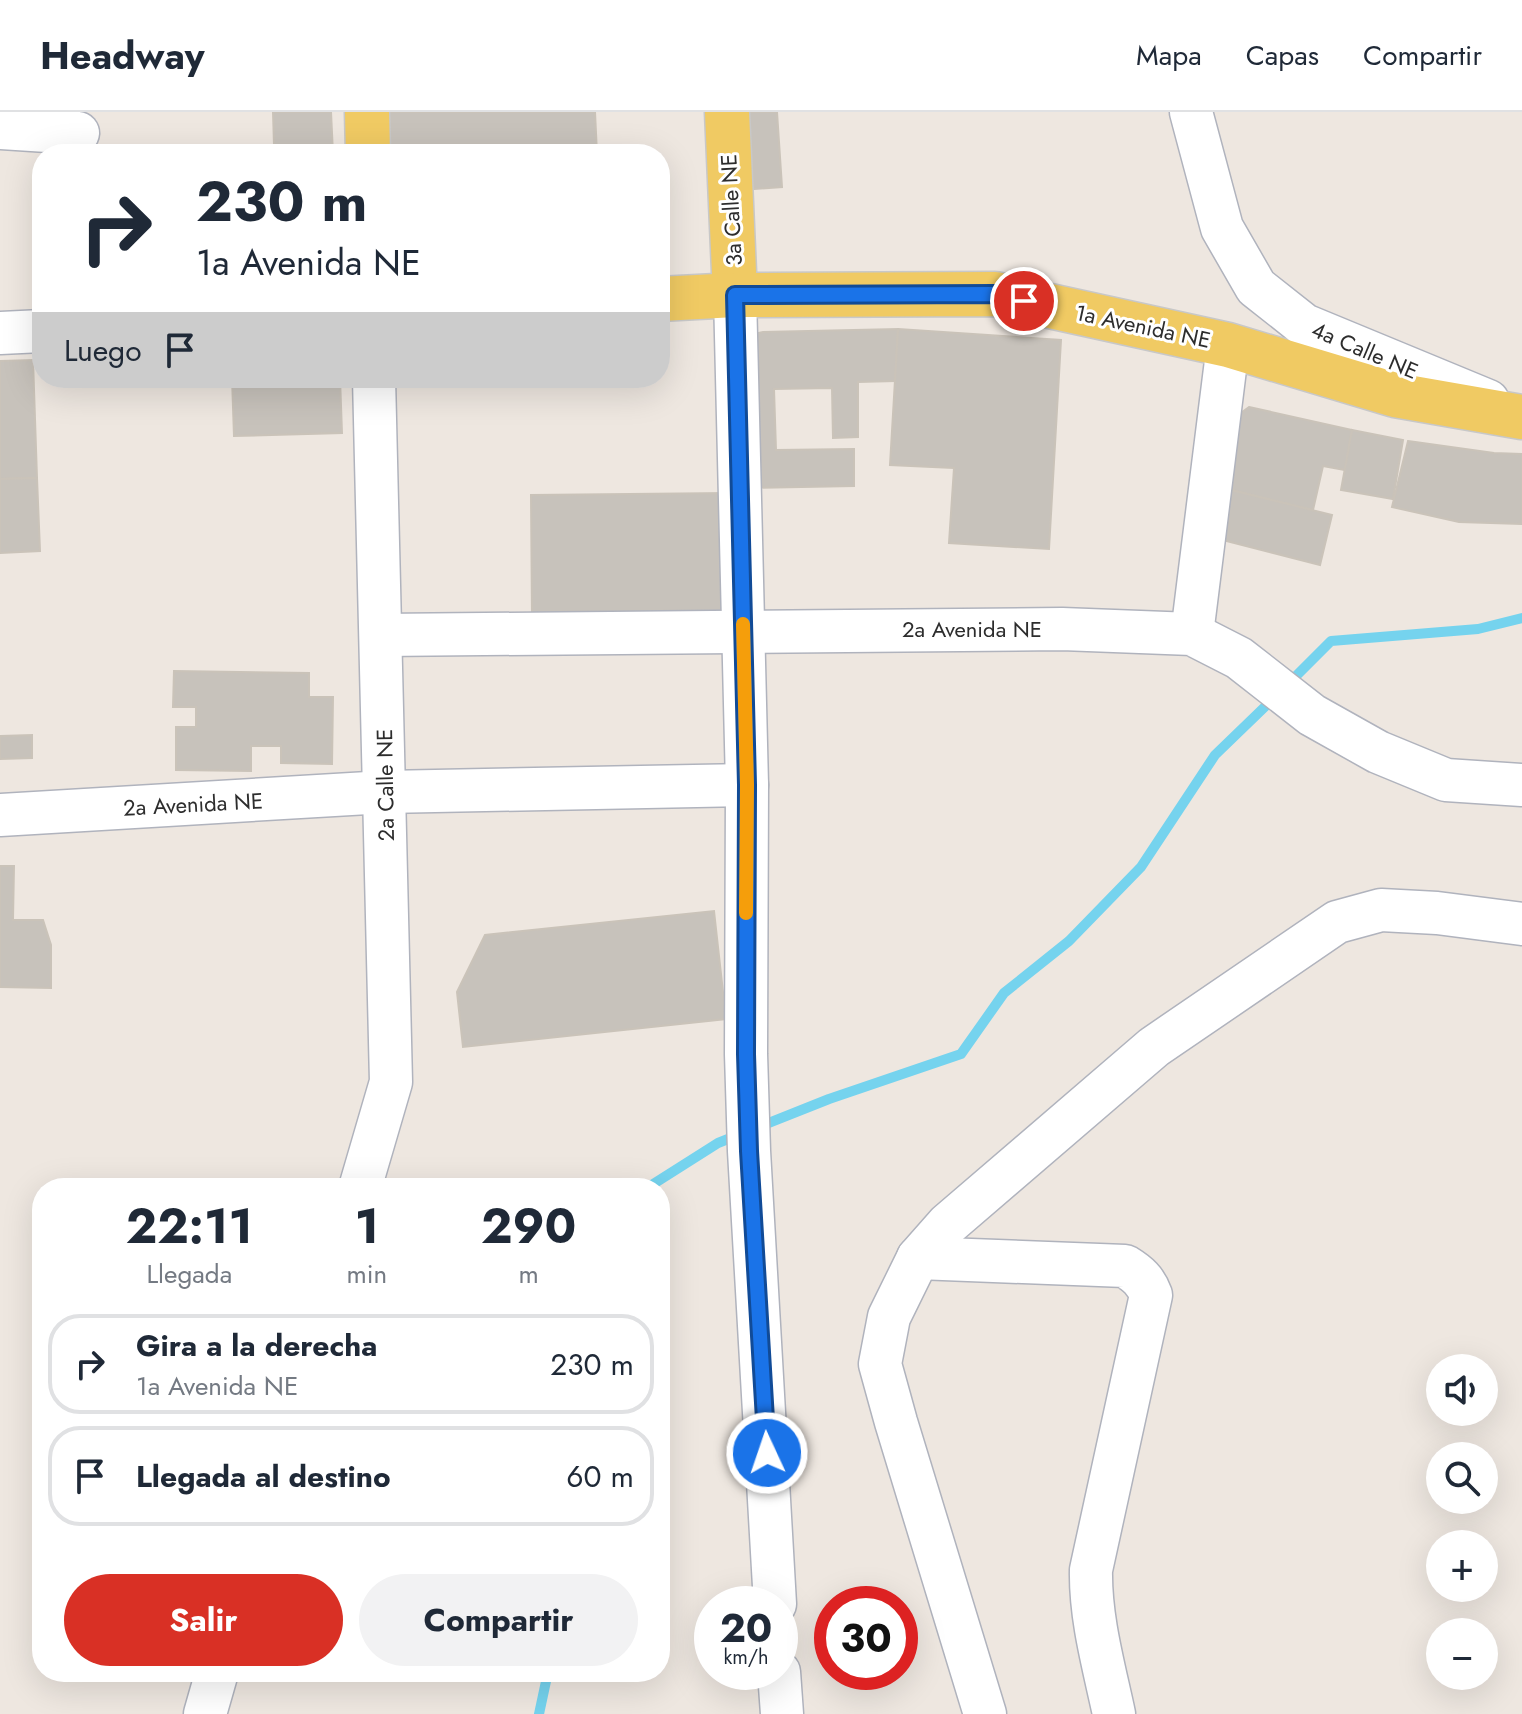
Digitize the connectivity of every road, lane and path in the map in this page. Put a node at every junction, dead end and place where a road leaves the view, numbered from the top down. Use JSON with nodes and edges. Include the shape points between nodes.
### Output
{"nodes":[{"id":1,"x":367,"y":112,"type":"edge"},
{"id":2,"x":727,"y":112,"type":"edge"},
{"id":3,"x":1191,"y":112,"type":"edge"},
{"id":4,"x":0,"y":128,"type":"edge"},
{"id":5,"x":78,"y":133,"type":"dead end"},
{"id":6,"x":368,"y":144,"type":"edge"},
{"id":7,"x":735,"y":295,"type":"junction"},
{"id":8,"x":670,"y":298,"type":"edge"},
{"id":9,"x":32,"y":331,"type":"edge"},
{"id":10,"x":0,"y":333,"type":"edge"},
{"id":11,"x":1228,"y":345,"type":"junction"},
{"id":12,"x":374,"y":388,"type":"edge"},
{"id":13,"x":1522,"y":416,"type":"edge"},
{"id":14,"x":743,"y":631,"type":"junction"},
{"id":15,"x":1192,"y":634,"type":"junction"},
{"id":16,"x":381,"y":635,"type":"junction"},
{"id":17,"x":747,"y":785,"type":"junction"},
{"id":18,"x":1522,"y":785,"type":"edge"},
{"id":19,"x":385,"y":792,"type":"junction"},
{"id":20,"x":0,"y":815,"type":"edge"},
{"id":21,"x":1522,"y":924,"type":"edge"},
{"id":22,"x":363,"y":1178,"type":"edge"},
{"id":23,"x":918,"y":1258,"type":"junction"},
{"id":24,"x":774,"y":1586,"type":"edge"},
{"id":25,"x":214,"y":1682,"type":"edge"},
{"id":26,"x":780,"y":1690,"type":"edge"},
{"id":27,"x":205,"y":1714,"type":"edge"},
{"id":28,"x":782,"y":1714,"type":"edge"},
{"id":29,"x":985,"y":1714,"type":"edge"},
{"id":30,"x":1114,"y":1714,"type":"edge"}],
"edges":[{"from":1,"to":6,"type":"main road"},
{"from":2,"to":7,"type":"main road","name":"3a Calle NE"},
{"from":3,"to":13,"type":"street","name":"4a Calle NE","via":[[1222,228],[1256,287],[1304,325]]},
{"from":4,"to":5,"type":"street"},
{"from":7,"to":8,"type":"main road","name":"1a Avenida NE"},
{"from":7,"to":11,"type":"main road","name":"1a Avenida NE","via":[[995,294]]},
{"from":7,"to":14,"type":"street","name":"3a Calle NE"},
{"from":9,"to":10,"type":"street"},
{"from":11,"to":13,"type":"main road","name":"1a Avenida NE","via":[[1395,395]]},
{"from":11,"to":15,"type":"street"},
{"from":12,"to":16,"type":"street","name":"2a Calle NE"},
{"from":14,"to":15,"type":"street","name":"2a Avenida NE","via":[[1062,629]]},
{"from":14,"to":16,"type":"street","name":"2a Avenida NE"},
{"from":14,"to":17,"type":"street","name":"3a Calle NE"},
{"from":15,"to":18,"type":"street","name":"2a Avenida NE","via":[[1239,658],[1312,715],[1378,752],[1446,780]]},
{"from":16,"to":19,"type":"street","name":"2a Calle NE"},
{"from":17,"to":19,"type":"street","name":"2a Avenida NE"},
{"from":17,"to":24,"type":"street","name":"3a Calle NE","via":[[749,1151]]},
{"from":19,"to":20,"type":"street","name":"2a Avenida NE"},
{"from":19,"to":22,"type":"street","name":"2a Calle NE","via":[[391,1082]]},
{"from":21,"to":23,"type":"street","via":[[1381,910],[1337,922],[1154,1047],[948,1224]]},
{"from":23,"to":29,"type":"street","via":[[889,1317],[880,1364]]},
{"from":23,"to":30,"type":"street","via":[[1125,1266],[1147,1283],[1151,1295],[1091,1570],[1090,1593]]},
{"from":25,"to":27,"type":"street"},
{"from":26,"to":28,"type":"street"}]}
